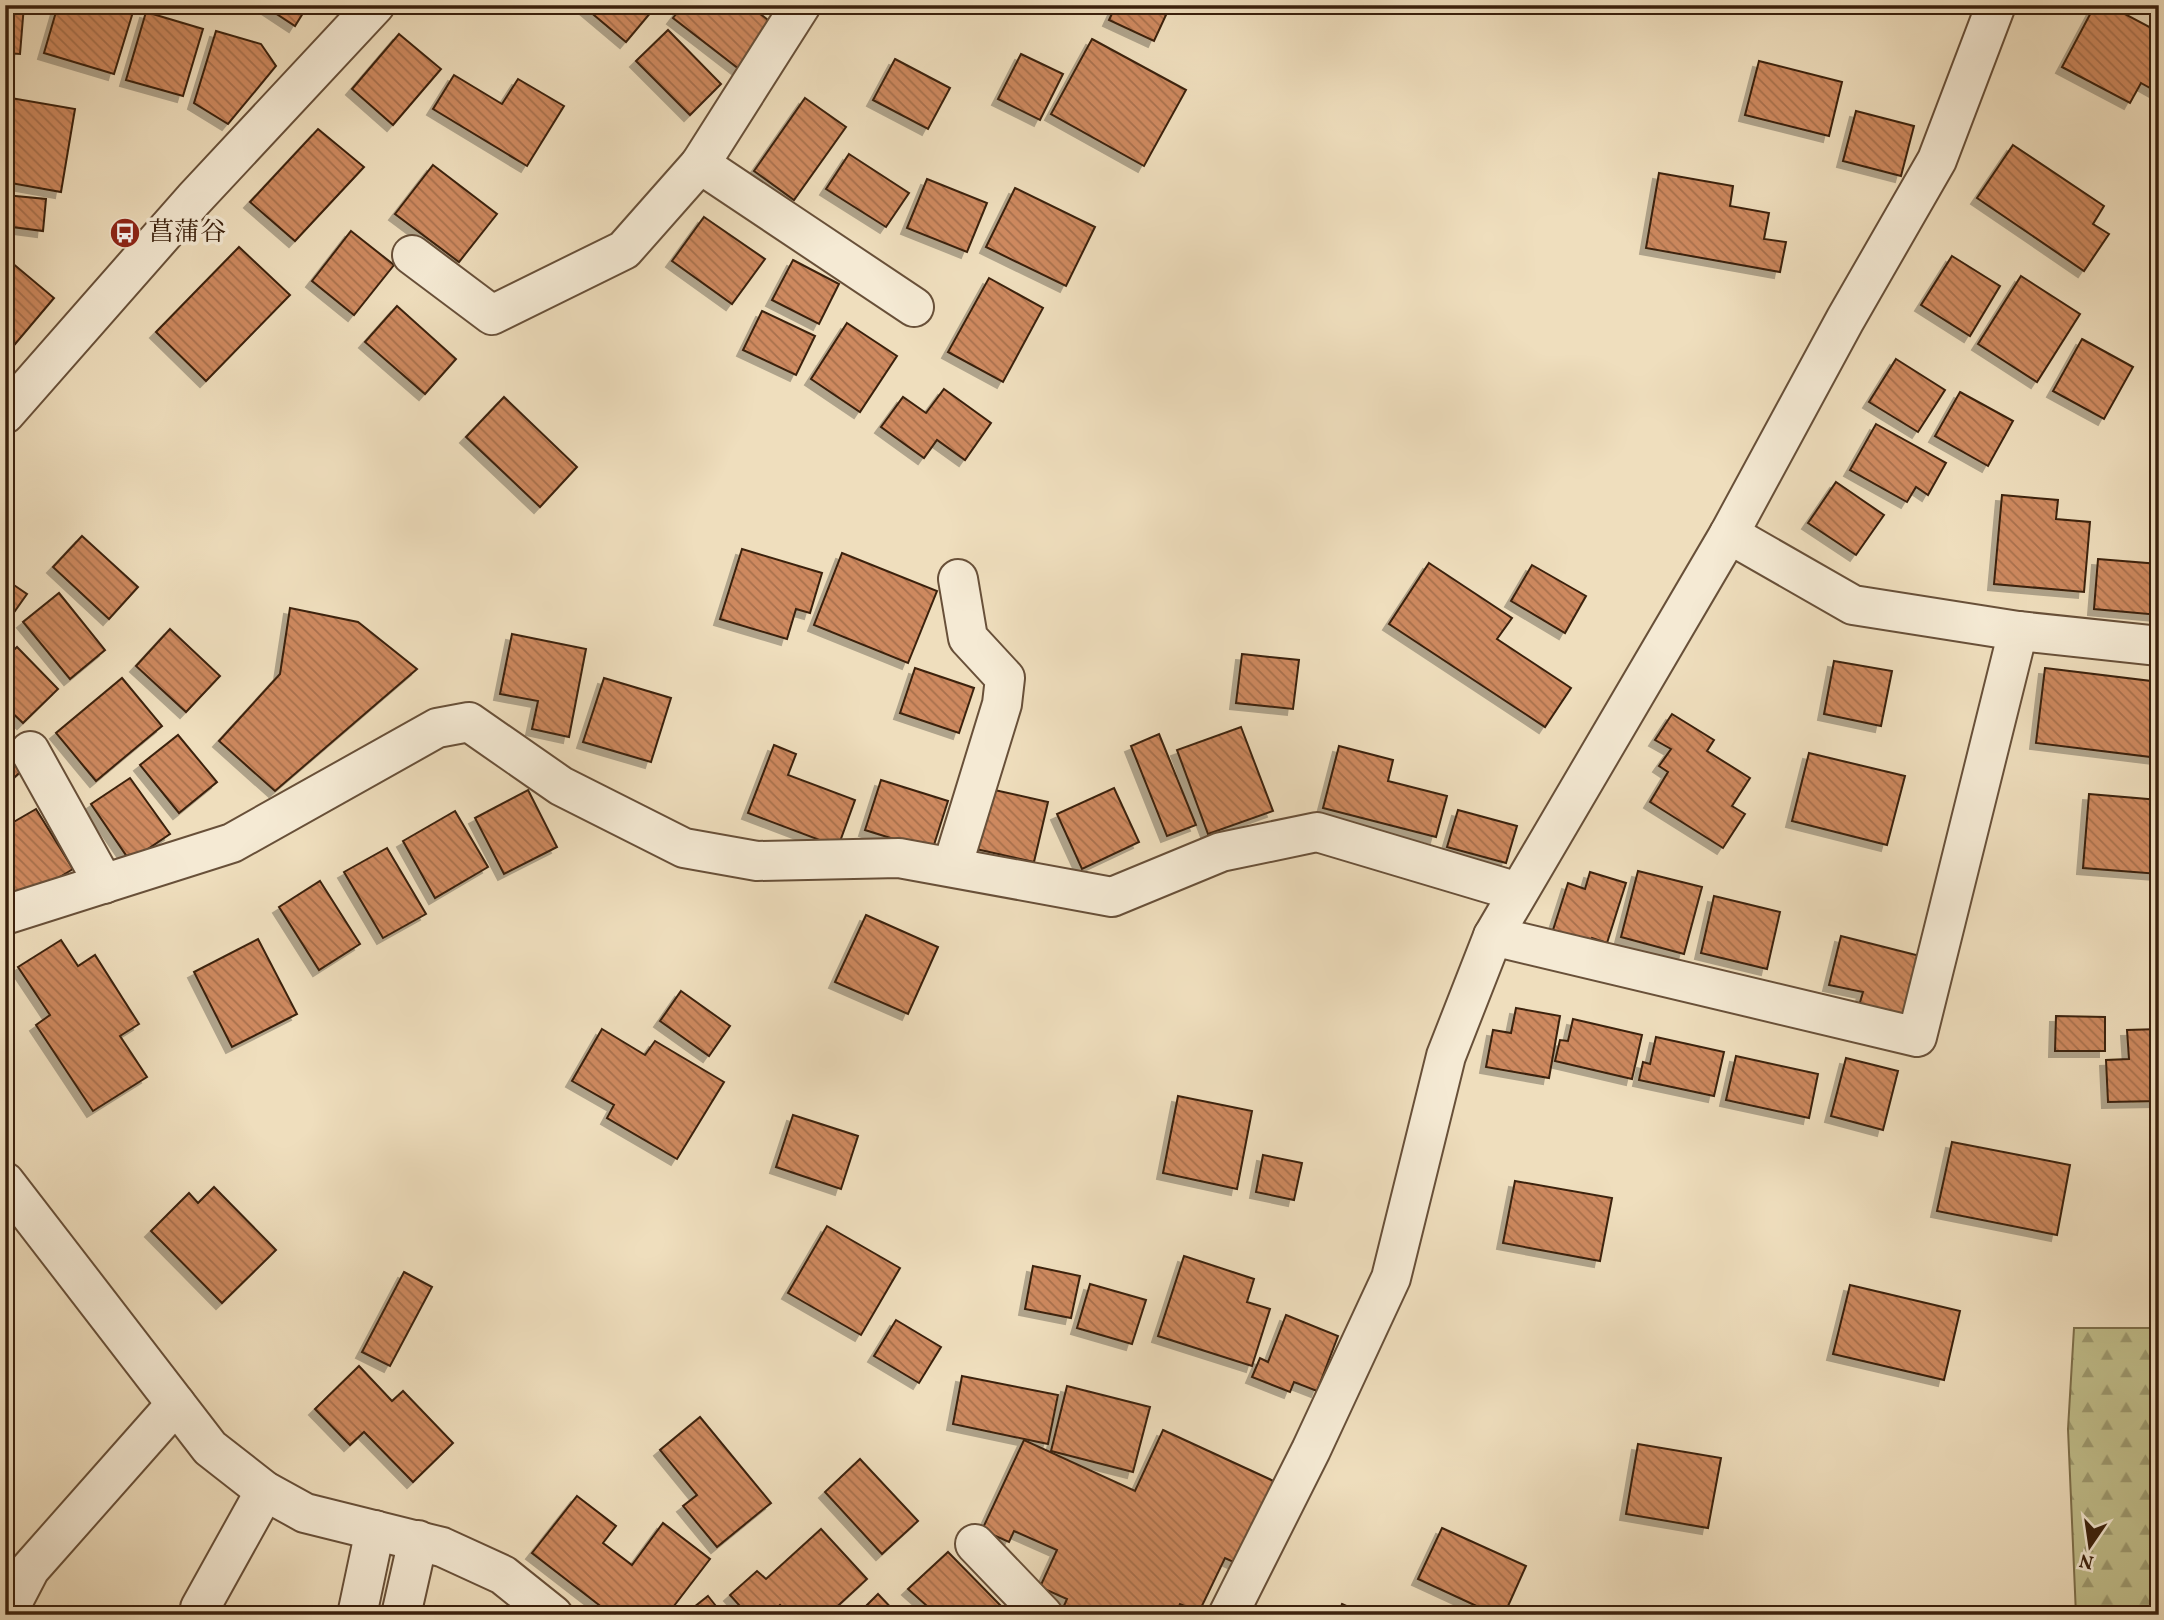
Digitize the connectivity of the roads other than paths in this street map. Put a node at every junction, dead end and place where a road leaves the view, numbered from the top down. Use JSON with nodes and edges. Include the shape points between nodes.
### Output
{"nodes":[{"id":1,"x":375,"y":5,"type":"edge"},
{"id":2,"x":801,"y":5,"type":"edge"},
{"id":3,"x":1997,"y":5,"type":"edge"},
{"id":4,"x":700,"y":164,"type":"junction"},
{"id":5,"x":412,"y":255,"type":"dead end"},
{"id":6,"x":914,"y":307,"type":"dead end"},
{"id":7,"x":5,"y":414,"type":"edge"},
{"id":8,"x":1730,"y":534,"type":"junction"},
{"id":9,"x":958,"y":579,"type":"dead end"},
{"id":10,"x":2018,"y":632,"type":"junction"},
{"id":11,"x":2159,"y":646,"type":"edge"},
{"id":12,"x":30,"y":751,"type":"dead end"},
{"id":13,"x":951,"y":867,"type":"junction"},
{"id":14,"x":104,"y":884,"type":"junction"},
{"id":15,"x":1518,"y":892,"type":"junction"},
{"id":16,"x":5,"y":915,"type":"edge"},
{"id":17,"x":1493,"y":936,"type":"junction"},
{"id":18,"x":8,"y":1191,"type":"edge"},
{"id":19,"x":176,"y":1404,"type":"junction"},
{"id":20,"x":265,"y":1491,"type":"junction"},
{"id":21,"x":375,"y":1530,"type":"junction"},
{"id":22,"x":418,"y":1540,"type":"junction"},
{"id":23,"x":975,"y":1544,"type":"dead end"},
{"id":24,"x":200,"y":1608,"type":"dead end"},
{"id":25,"x":6,"y":1615,"type":"edge"},
{"id":26,"x":357,"y":1615,"type":"edge"},
{"id":27,"x":401,"y":1615,"type":"edge"},
{"id":28,"x":553,"y":1615,"type":"edge"},
{"id":29,"x":1043,"y":1615,"type":"edge"},
{"id":30,"x":1228,"y":1615,"type":"edge"}],
"edges":[{"from":1,"to":7,"type":"street","via":[[194,199]]},
{"from":2,"to":4,"type":"street"},
{"from":3,"to":8,"type":"street","via":[[1937,160],[1844,320]]},
{"from":4,"to":5,"type":"street","via":[[624,250],[492,315]]},
{"from":4,"to":6,"type":"street"},
{"from":8,"to":10,"type":"street","via":[[1853,605]]},
{"from":8,"to":15,"type":"street"},
{"from":9,"to":13,"type":"street","via":[[968,638],[1004,678],[1002,704]]},
{"from":10,"to":11,"type":"street"},
{"from":10,"to":17,"type":"street","via":[[1917,1037]]},
{"from":12,"to":14,"type":"street"},
{"from":13,"to":14,"type":"street","via":[[899,858],[757,861],[684,848],[561,786],[469,722],[437,728],[232,843]]},
{"from":13,"to":15,"type":"street","via":[[1112,897],[1221,852],[1317,832]]},
{"from":14,"to":16,"type":"street"},
{"from":15,"to":17,"type":"street"},
{"from":17,"to":30,"type":"street","via":[[1446,1056],[1391,1278]]},
{"from":18,"to":19,"type":"street"},
{"from":19,"to":20,"type":"street","via":[[210,1448]]},
{"from":19,"to":25,"type":"street","via":[[30,1569]]},
{"from":20,"to":21,"type":"street","via":[[305,1513]]},
{"from":20,"to":24,"type":"street"},
{"from":21,"to":22,"type":"street"},
{"from":21,"to":26,"type":"street"},
{"from":22,"to":27,"type":"street"},
{"from":22,"to":28,"type":"street","via":[[503,1575]]},
{"from":23,"to":29,"type":"street"}]}
